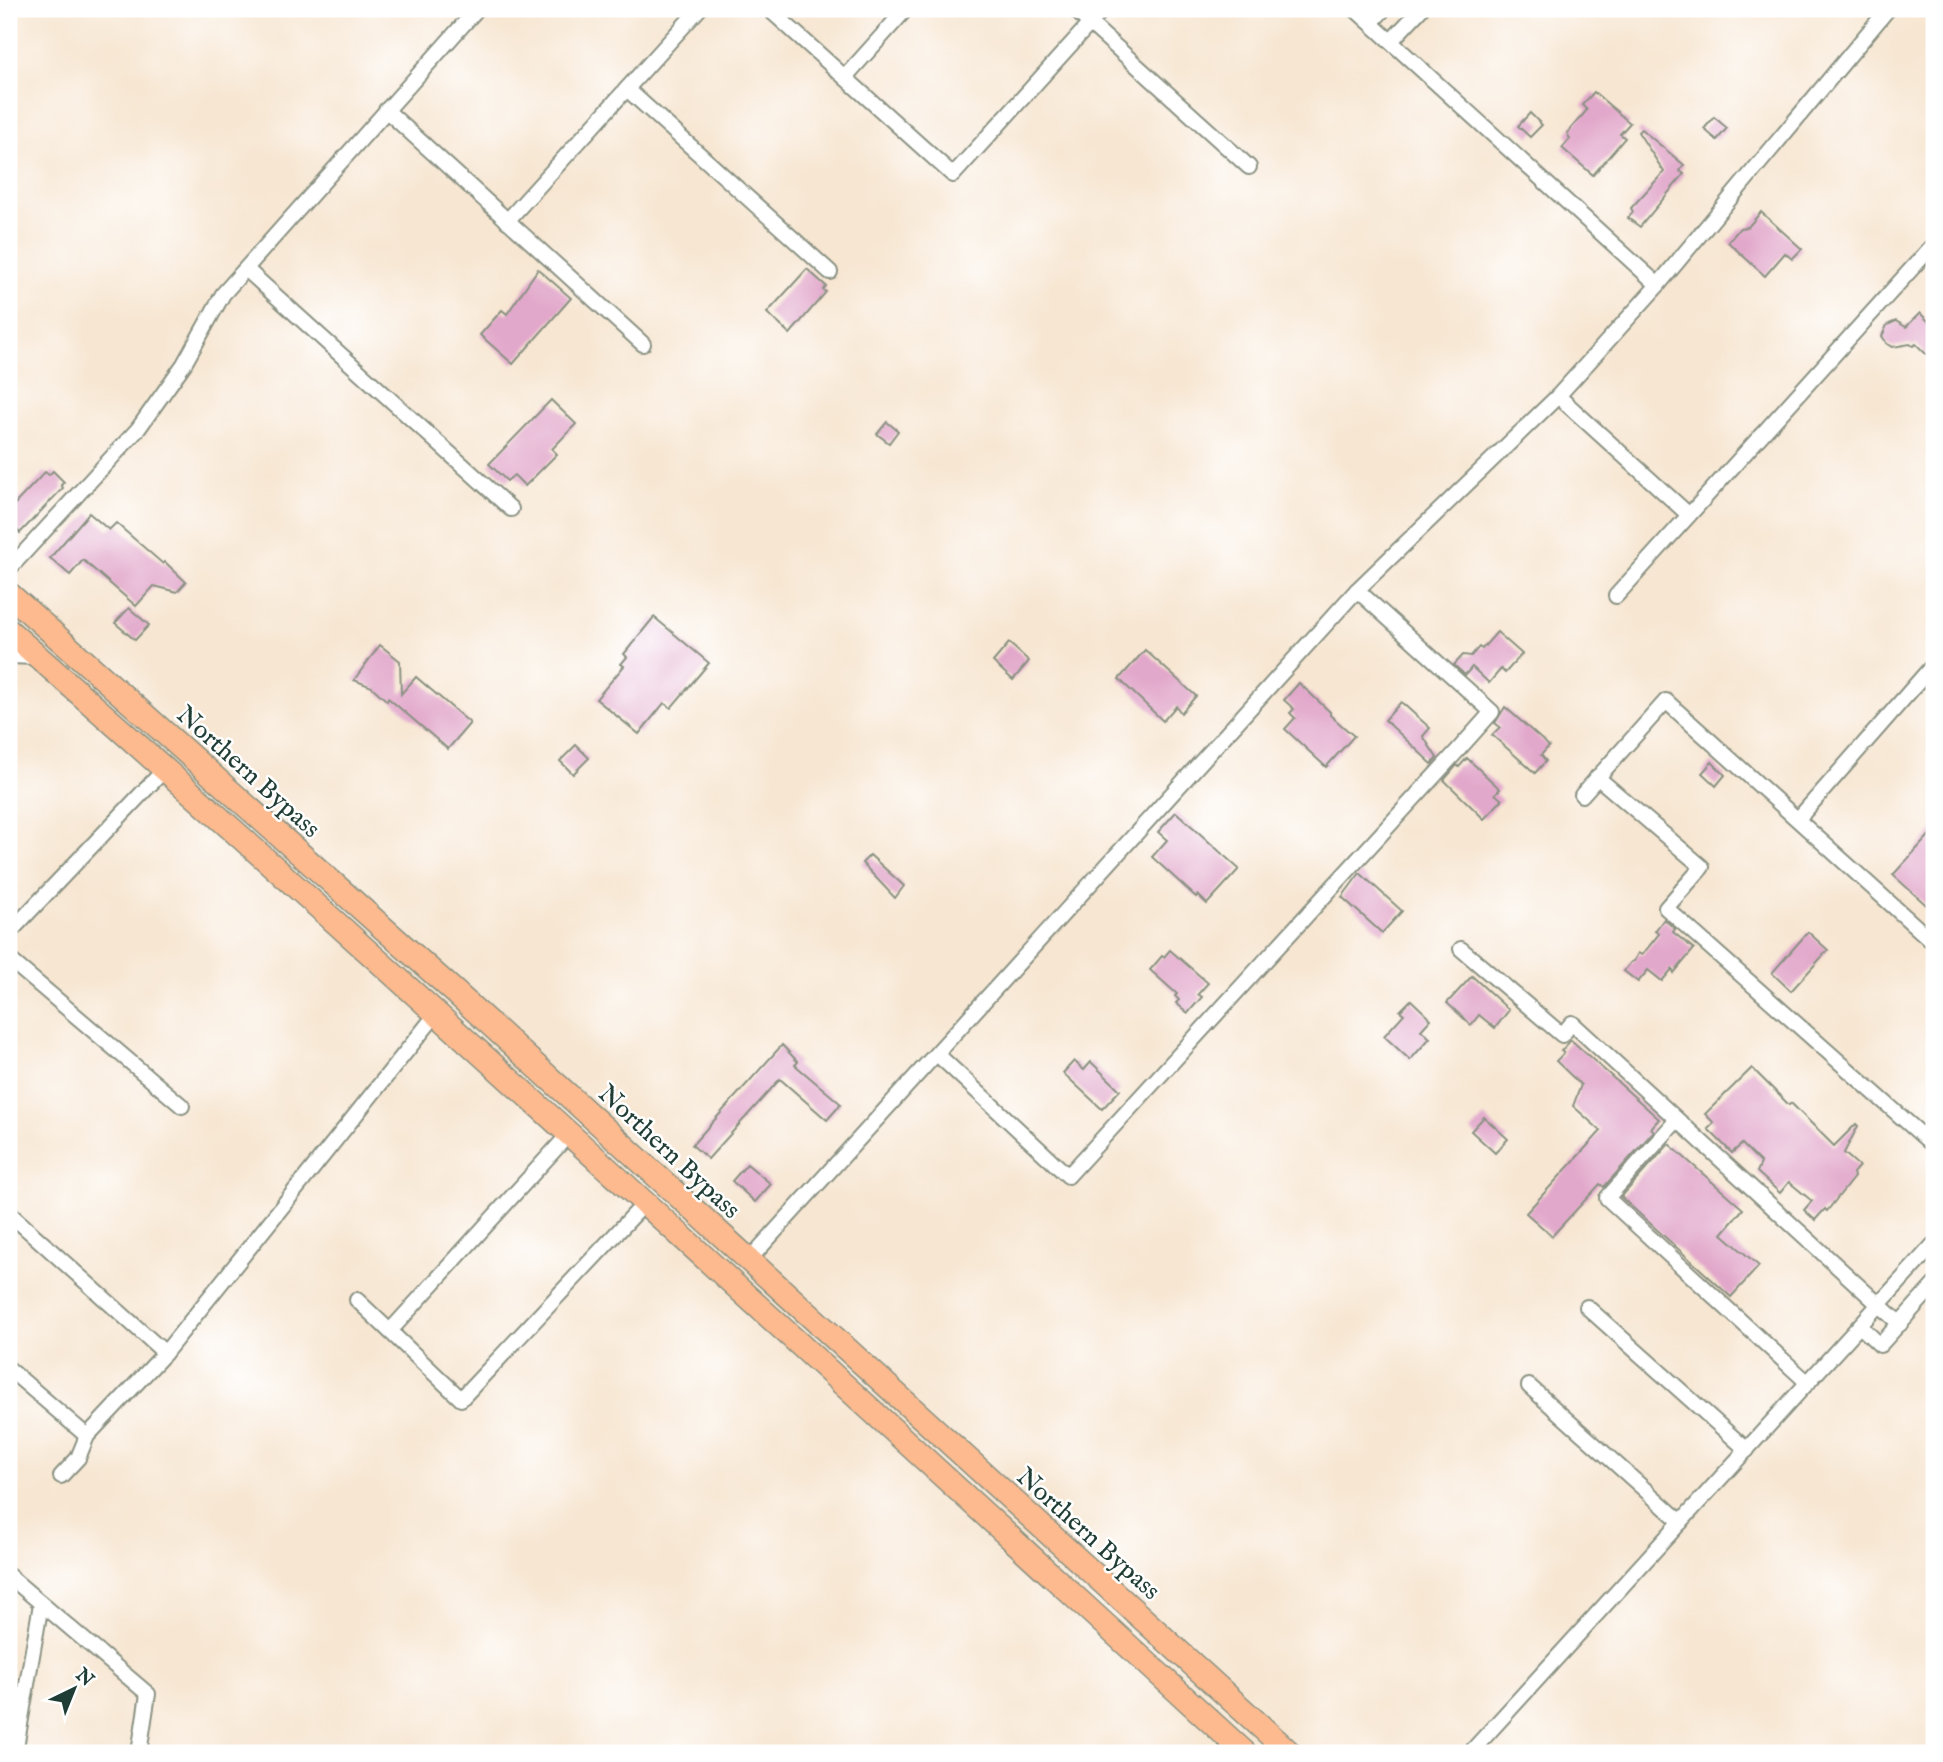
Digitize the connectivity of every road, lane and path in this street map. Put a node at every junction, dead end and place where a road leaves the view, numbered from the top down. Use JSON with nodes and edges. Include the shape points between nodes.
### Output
{"nodes":[{"id":1,"x":477,"y":9,"type":"edge"},
{"id":2,"x":699,"y":9,"type":"edge"},
{"id":3,"x":769,"y":9,"type":"edge"},
{"id":4,"x":906,"y":9,"type":"edge"},
{"id":5,"x":1074,"y":9,"type":"edge"},
{"id":6,"x":1103,"y":9,"type":"edge"},
{"id":7,"x":1355,"y":9,"type":"edge"},
{"id":8,"x":1384,"y":9,"type":"edge"},
{"id":9,"x":1421,"y":9,"type":"edge"},
{"id":10,"x":1888,"y":9,"type":"edge"},
{"id":11,"x":1090,"y":23,"type":"junction"},
{"id":12,"x":1371,"y":23,"type":"junction"},
{"id":13,"x":1391,"y":41,"type":"junction"},
{"id":14,"x":845,"y":77,"type":"junction"},
{"id":15,"x":627,"y":89,"type":"junction"},
{"id":16,"x":386,"y":110,"type":"junction"},
{"id":17,"x":1249,"y":167,"type":"dead end"},
{"id":18,"x":507,"y":221,"type":"junction"},
{"id":19,"x":1934,"y":244,"type":"edge"},
{"id":20,"x":246,"y":269,"type":"junction"},
{"id":21,"x":830,"y":272,"type":"dead end"},
{"id":22,"x":1658,"y":285,"type":"junction"},
{"id":23,"x":643,"y":344,"type":"dead end"},
{"id":24,"x":1558,"y":396,"type":"junction"},
{"id":25,"x":511,"y":509,"type":"dead end"},
{"id":26,"x":1689,"y":515,"type":"junction"},
{"id":27,"x":9,"y":569,"type":"edge"},
{"id":28,"x":1357,"y":590,"type":"junction"},
{"id":29,"x":9,"y":594,"type":"edge"},
{"id":30,"x":1616,"y":596,"type":"dead end"},
{"id":31,"x":9,"y":631,"type":"edge"},
{"id":32,"x":9,"y":656,"type":"edge"},
{"id":33,"x":38,"y":657,"type":"junction"},
{"id":34,"x":1934,"y":664,"type":"edge"},
{"id":35,"x":165,"y":769,"type":"junction"},
{"id":36,"x":1597,"y":777,"type":"junction"},
{"id":37,"x":1581,"y":795,"type":"dead end"},
{"id":38,"x":1798,"y":819,"type":"junction"},
{"id":39,"x":264,"y":822,"type":"junction"},
{"id":40,"x":246,"y":841,"type":"junction"},
{"id":41,"x":9,"y":933,"type":"edge"},
{"id":42,"x":1934,"y":943,"type":"edge"},
{"id":43,"x":1461,"y":949,"type":"dead end"},
{"id":44,"x":9,"y":959,"type":"edge"},
{"id":45,"x":437,"y":1013,"type":"junction"},
{"id":46,"x":937,"y":1054,"type":"junction"},
{"id":47,"x":182,"y":1106,"type":"dead end"},
{"id":48,"x":1677,"y":1120,"type":"junction"},
{"id":49,"x":569,"y":1134,"type":"junction"},
{"id":50,"x":1934,"y":1146,"type":"edge"},
{"id":51,"x":645,"y":1203,"type":"junction"},
{"id":52,"x":9,"y":1213,"type":"edge"},
{"id":53,"x":1934,"y":1244,"type":"edge"},
{"id":54,"x":748,"y":1261,"type":"junction"},
{"id":55,"x":1934,"y":1285,"type":"edge"},
{"id":56,"x":358,"y":1300,"type":"dead end"},
{"id":57,"x":1879,"y":1304,"type":"junction"},
{"id":58,"x":1587,"y":1307,"type":"dead end"},
{"id":59,"x":1900,"y":1324,"type":"junction"},
{"id":60,"x":1860,"y":1326,"type":"junction"},
{"id":61,"x":390,"y":1331,"type":"junction"},
{"id":62,"x":165,"y":1353,"type":"junction"},
{"id":63,"x":9,"y":1369,"type":"edge"},
{"id":64,"x":1808,"y":1383,"type":"junction"},
{"id":65,"x":1529,"y":1386,"type":"dead end"},
{"id":66,"x":87,"y":1436,"type":"junction"},
{"id":67,"x":1747,"y":1450,"type":"junction"},
{"id":68,"x":61,"y":1476,"type":"dead end"},
{"id":69,"x":1681,"y":1522,"type":"junction"},
{"id":70,"x":9,"y":1576,"type":"edge"},
{"id":71,"x":41,"y":1604,"type":"junction"},
{"id":72,"x":15,"y":1753,"type":"edge"},
{"id":73,"x":139,"y":1753,"type":"edge"},
{"id":74,"x":1245,"y":1753,"type":"edge"},
{"id":75,"x":1290,"y":1753,"type":"edge"},
{"id":76,"x":1470,"y":1753,"type":"edge"}],
"edges":[{"from":1,"to":16,"type":"street"},
{"from":2,"to":15,"type":"street"},
{"from":3,"to":14,"type":"street"},
{"from":4,"to":14,"type":"street"},
{"from":5,"to":11,"type":"street"},
{"from":6,"to":11,"type":"street"},
{"from":7,"to":12,"type":"street"},
{"from":8,"to":12,"type":"street"},
{"from":9,"to":13,"type":"street"},
{"from":10,"to":22,"type":"street"},
{"from":11,"to":14,"type":"street","via":[[953,175]]},
{"from":11,"to":17,"type":"street"},
{"from":12,"to":13,"type":"street"},
{"from":13,"to":22,"type":"street"},
{"from":15,"to":18,"type":"street"},
{"from":15,"to":21,"type":"street"},
{"from":16,"to":18,"type":"street"},
{"from":16,"to":20,"type":"street"},
{"from":18,"to":23,"type":"street"},
{"from":19,"to":26,"type":"street"},
{"from":20,"to":25,"type":"street"},
{"from":20,"to":27,"type":"street","via":[[223,294],[184,364],[138,429]]},
{"from":22,"to":24,"type":"street"},
{"from":24,"to":26,"type":"street"},
{"from":24,"to":28,"type":"street"},
{"from":26,"to":30,"type":"street"},
{"from":28,"to":46,"type":"street"},
{"from":28,"to":46,"type":"street","via":[[1492,712],[1068,1176]]},
{"from":29,"to":39,"type":"main road","name":"Northern Bypass"},
{"from":31,"to":33,"type":"main road","name":"Northern Bypass"},
{"from":32,"to":33,"type":"street"},
{"from":33,"to":35,"type":"main road","name":"Northern Bypass"},
{"from":34,"to":38,"type":"street"},
{"from":35,"to":40,"type":"main road","name":"Northern Bypass"},
{"from":35,"to":41,"type":"street"},
{"from":36,"to":37,"type":"street"},
{"from":36,"to":38,"type":"street","via":[[1666,701]]},
{"from":36,"to":50,"type":"street","via":[[1702,867],[1666,908]]},
{"from":38,"to":42,"type":"street"},
{"from":39,"to":40,"type":"main road"},
{"from":39,"to":54,"type":"main road","name":"Northern Bypass"},
{"from":40,"to":45,"type":"main road","name":"Northern Bypass"},
{"from":43,"to":48,"type":"street","via":[[1562,1035],[1572,1023]]},
{"from":44,"to":47,"type":"street"},
{"from":45,"to":49,"type":"main road","name":"Northern Bypass"},
{"from":45,"to":62,"type":"street"},
{"from":46,"to":54,"type":"street"},
{"from":48,"to":57,"type":"street"},
{"from":48,"to":64,"type":"street","via":[[1606,1198]]},
{"from":49,"to":51,"type":"main road","name":"Northern Bypass"},
{"from":49,"to":61,"type":"street"},
{"from":51,"to":61,"type":"street","via":[[461,1399]]},
{"from":51,"to":74,"type":"main road","name":"Northern Bypass"},
{"from":52,"to":62,"type":"street"},
{"from":53,"to":57,"type":"street"},
{"from":54,"to":75,"type":"main road","name":"Northern Bypass"},
{"from":55,"to":59,"type":"street"},
{"from":56,"to":61,"type":"street"},
{"from":57,"to":59,"type":"street"},
{"from":57,"to":60,"type":"street"},
{"from":58,"to":67,"type":"street"},
{"from":59,"to":60,"type":"street","via":[[1880,1345]]},
{"from":60,"to":64,"type":"street"},
{"from":62,"to":66,"type":"street"},
{"from":63,"to":66,"type":"street"},
{"from":64,"to":67,"type":"street"},
{"from":65,"to":69,"type":"street"},
{"from":66,"to":68,"type":"street","via":[[78,1458]]},
{"from":67,"to":69,"type":"street"},
{"from":69,"to":76,"type":"street"},
{"from":70,"to":71,"type":"street"},
{"from":71,"to":72,"type":"street"},
{"from":71,"to":73,"type":"street","via":[[148,1694]]}]}
